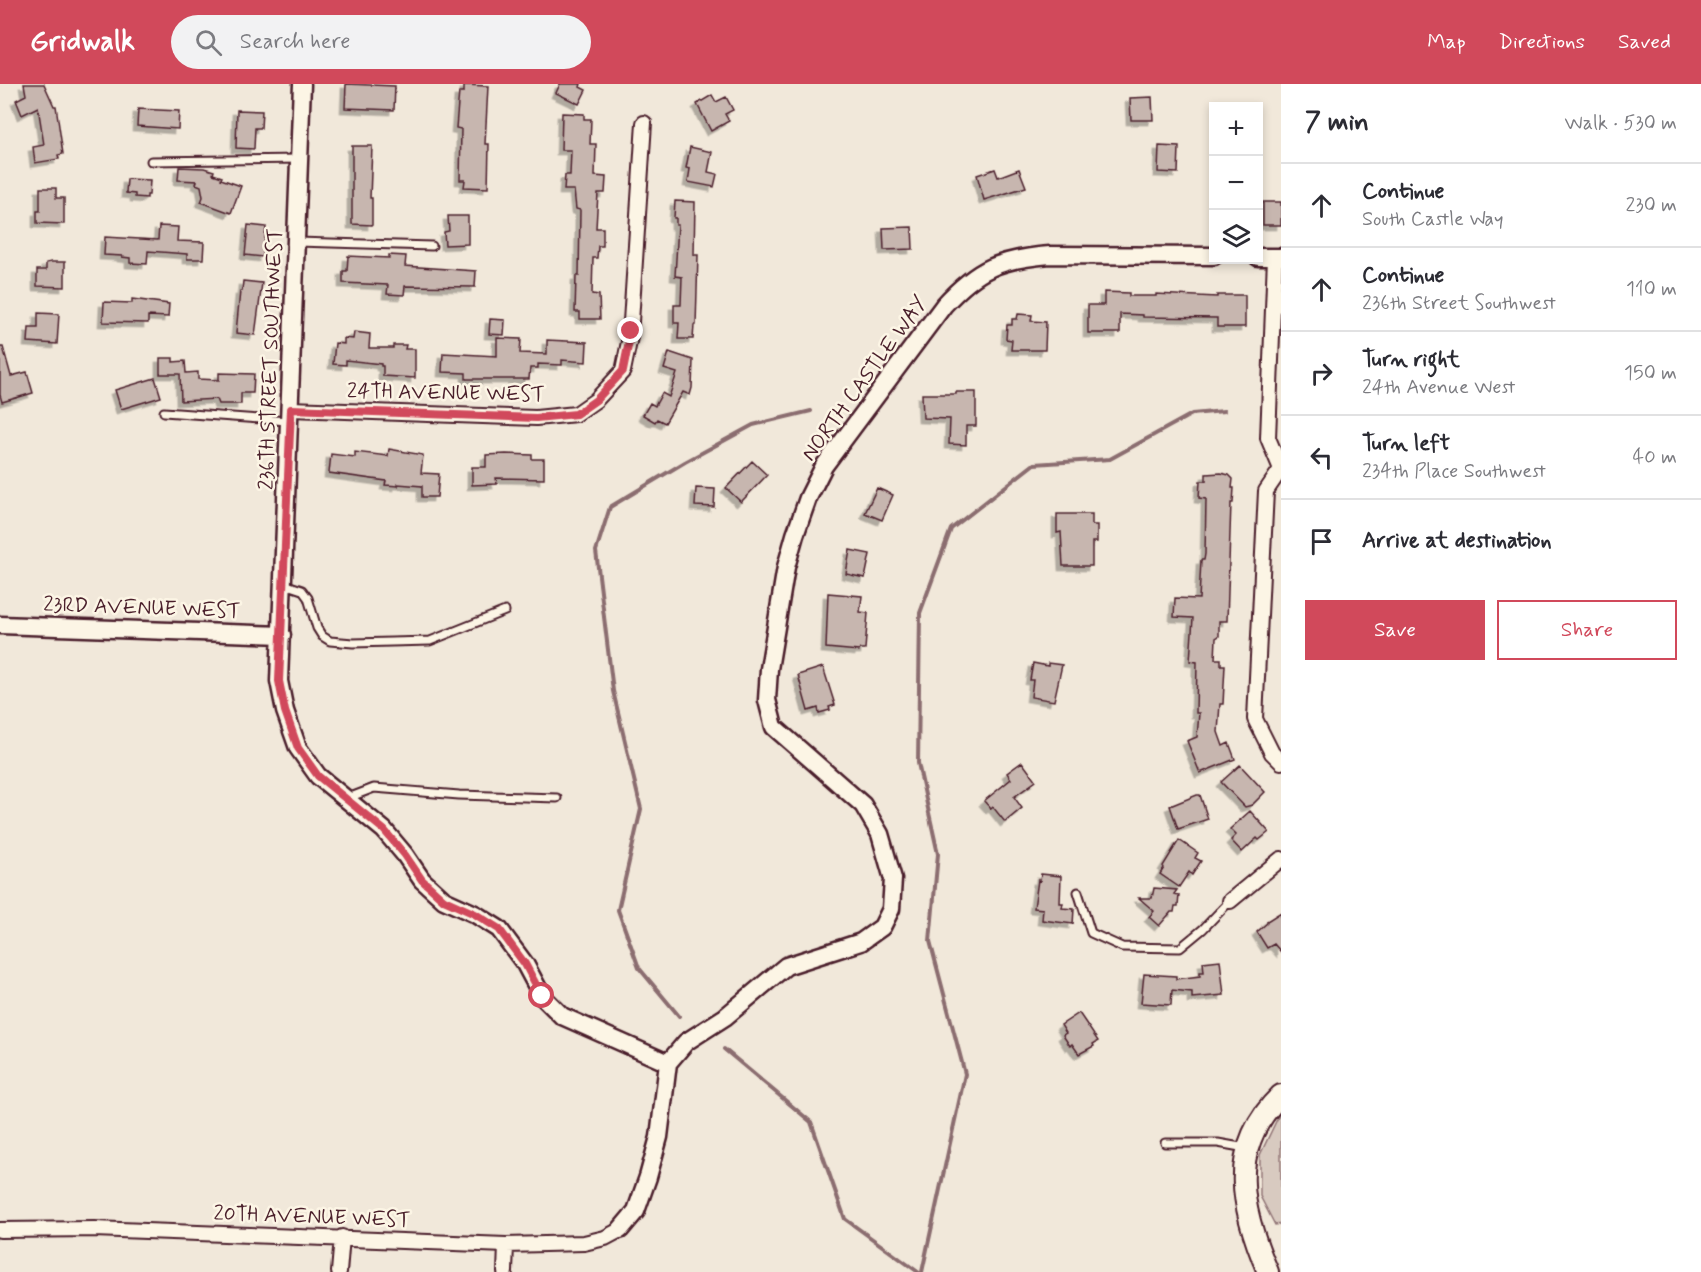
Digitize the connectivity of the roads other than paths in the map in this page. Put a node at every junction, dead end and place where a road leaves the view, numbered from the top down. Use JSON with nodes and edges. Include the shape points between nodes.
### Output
{"nodes":[{"id":1,"x":302,"y":84,"type":"edge"},
{"id":2,"x":644,"y":123,"type":"dead end"},
{"id":3,"x":300,"y":159,"type":"junction"},
{"id":4,"x":151,"y":161,"type":"dead end"},
{"id":5,"x":297,"y":242,"type":"junction"},
{"id":6,"x":432,"y":246,"type":"dead end"},
{"id":7,"x":1209,"y":256,"type":"edge"},
{"id":8,"x":1272,"y":257,"type":"edge"},
{"id":9,"x":164,"y":412,"type":"dead end"},
{"id":10,"x":291,"y":415,"type":"junction"},
{"id":11,"x":1281,"y":469,"type":"edge"},
{"id":12,"x":284,"y":584,"type":"junction"},
{"id":13,"x":505,"y":611,"type":"dead end"},
{"id":14,"x":0,"y":625,"type":"edge"},
{"id":15,"x":282,"y":635,"type":"junction"},
{"id":16,"x":1281,"y":762,"type":"edge"},
{"id":17,"x":557,"y":798,"type":"dead end"},
{"id":18,"x":346,"y":799,"type":"junction"},
{"id":19,"x":1281,"y":859,"type":"edge"},
{"id":20,"x":1078,"y":892,"type":"dead end"},
{"id":21,"x":1230,"y":901,"type":"joint"},
{"id":22,"x":668,"y":1063,"type":"junction"},
{"id":23,"x":1281,"y":1095,"type":"edge"},
{"id":24,"x":1165,"y":1143,"type":"dead end"},
{"id":25,"x":1246,"y":1149,"type":"junction"},
{"id":26,"x":0,"y":1230,"type":"edge"},
{"id":27,"x":620,"y":1230,"type":"joint"},
{"id":28,"x":342,"y":1237,"type":"junction"},
{"id":29,"x":507,"y":1245,"type":"junction"},
{"id":30,"x":339,"y":1272,"type":"edge"},
{"id":31,"x":505,"y":1272,"type":"edge"},
{"id":32,"x":1268,"y":1272,"type":"edge"}],
"edges":[{"from":1,"to":3,"type":"street","name":"236TH STREET SOUTHWEST"},
{"from":2,"to":10,"type":"street","name":"24TH AVENUE WEST","via":[[630,337],[623,371],[596,400],[576,414],[536,418]]},
{"from":3,"to":4,"type":"lane"},
{"from":3,"to":5,"type":"street","name":"236TH STREET SOUTHWEST"},
{"from":5,"to":6,"type":"lane"},
{"from":5,"to":10,"type":"street","name":"236TH STREET SOUTHWEST"},
{"from":7,"to":22,"type":"street","name":"NORTH CASTLE WAY","via":[[1050,255],[993,265],[961,286],[944,305],[824,466],[808,498],[786,567],[767,700],[774,727],[862,805],[880,834],[893,879],[891,909],[882,927],[861,942],[786,966],[725,1017],[686,1042]]},
{"from":8,"to":11,"type":"street","via":[[1268,438]]},
{"from":9,"to":10,"type":"lane"},
{"from":10,"to":12,"type":"street","name":"236TH STREET SOUTHWEST"},
{"from":11,"to":16,"type":"street","via":[[1266,491],[1255,719],[1272,753]]},
{"from":12,"to":13,"type":"lane","via":[[302,590],[317,628],[330,641],[430,641]]},
{"from":12,"to":15,"type":"street","name":"236TH STREET SOUTHWEST"},
{"from":14,"to":15,"type":"street","name":"23RD AVENUE WEST"},
{"from":15,"to":18,"type":"street","name":"236TH STREET SOUTHWEST","via":[[279,681],[298,748],[318,776]]},
{"from":17,"to":18,"type":"lane","via":[[374,788]]},
{"from":18,"to":22,"type":"street","name":"236TH STREET SOUTHWEST","via":[[384,830],[422,880],[444,900],[499,929],[542,996],[562,1016]]},
{"from":19,"to":21,"type":"street"},
{"from":20,"to":21,"type":"lane","via":[[1091,933],[1122,947],[1180,948]]},
{"from":22,"to":27,"type":"street","via":[[659,1137],[648,1177],[636,1211]]},
{"from":23,"to":25,"type":"main road","via":[[1269,1106]]},
{"from":24,"to":25,"type":"lane","via":[[1218,1143]]},
{"from":25,"to":32,"type":"main road","via":[[1245,1197]]},
{"from":26,"to":28,"type":"street","name":"20TH AVENUE WEST","via":[[94,1228]]},
{"from":27,"to":29,"type":"street","name":"20TH AVENUE WEST","via":[[584,1243]]},
{"from":28,"to":29,"type":"street","name":"20TH AVENUE WEST"},
{"from":28,"to":30,"type":"street"},
{"from":29,"to":31,"type":"street"}]}
